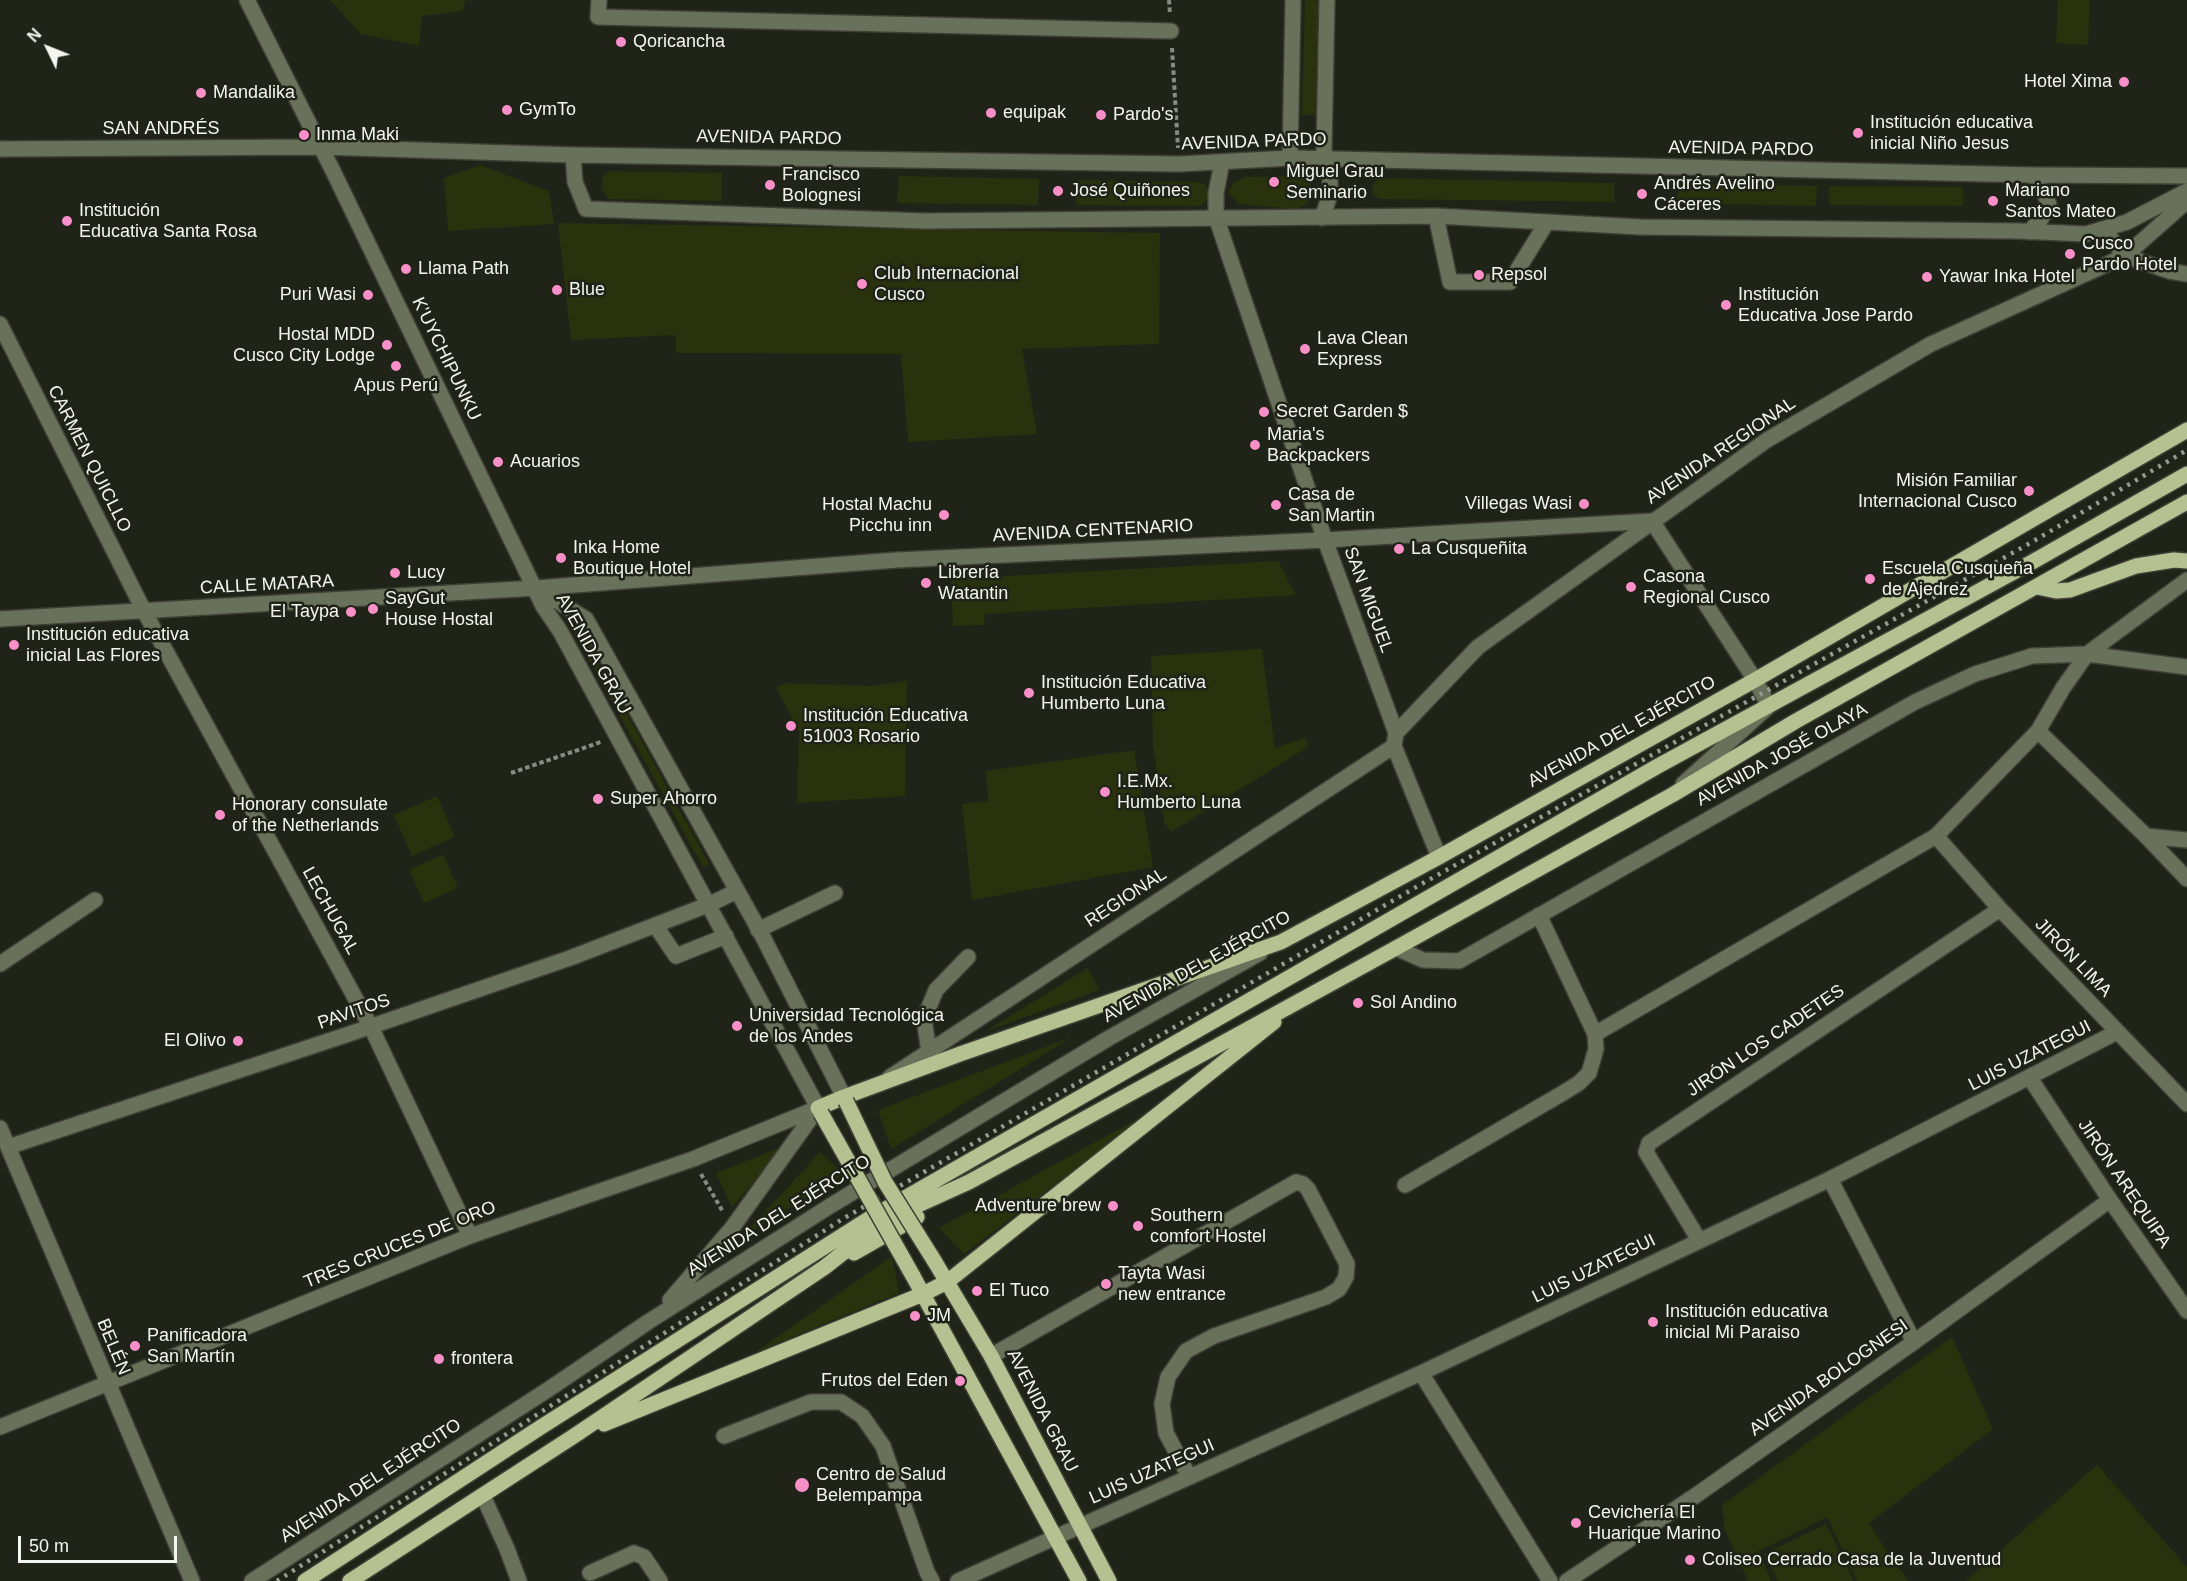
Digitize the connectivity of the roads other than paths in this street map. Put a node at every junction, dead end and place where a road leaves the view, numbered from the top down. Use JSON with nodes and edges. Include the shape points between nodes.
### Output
{"nodes":[{"id":1,"x":247,"y":0,"type":"edge"},
{"id":2,"x":599,"y":0,"type":"edge"},
{"id":3,"x":1293,"y":0,"type":"edge"},
{"id":4,"x":1327,"y":0,"type":"edge"},
{"id":5,"x":1171,"y":31,"type":"road end"},
{"id":6,"x":322,"y":147,"type":"junction"},
{"id":7,"x":0,"y":149,"type":"edge"},
{"id":8,"x":573,"y":154,"type":"junction"},
{"id":9,"x":1290,"y":158,"type":"junction"},
{"id":10,"x":1327,"y":159,"type":"junction"},
{"id":11,"x":1222,"y":162,"type":"junction"},
{"id":12,"x":2033,"y":175,"type":"junction"},
{"id":13,"x":2187,"y":177,"type":"edge"},
{"id":14,"x":2187,"y":191,"type":"edge"},
{"id":15,"x":2187,"y":201,"type":"edge"},
{"id":16,"x":1436,"y":216,"type":"junction"},
{"id":17,"x":1216,"y":218,"type":"junction"},
{"id":18,"x":1322,"y":218,"type":"junction"},
{"id":19,"x":1547,"y":222,"type":"junction"},
{"id":20,"x":2104,"y":230,"type":"junction"},
{"id":21,"x":2029,"y":232,"type":"junction"},
{"id":22,"x":2125,"y":256,"type":"junction"},
{"id":23,"x":2187,"y":274,"type":"edge"},
{"id":24,"x":0,"y":324,"type":"edge"},
{"id":25,"x":2187,"y":430,"type":"edge"},
{"id":26,"x":2187,"y":474,"type":"edge"},
{"id":27,"x":2187,"y":502,"type":"edge"},
{"id":28,"x":1652,"y":521,"type":"junction"},
{"id":29,"x":1326,"y":540,"type":"junction"},
{"id":30,"x":2187,"y":561,"type":"edge"},
{"id":31,"x":2187,"y":580,"type":"edge"},
{"id":32,"x":2037,"y":587,"type":"junction"},
{"id":33,"x":536,"y":588,"type":"junction"},
{"id":34,"x":144,"y":611,"type":"junction"},
{"id":35,"x":0,"y":619,"type":"edge"},
{"id":36,"x":2087,"y":654,"type":"junction"},
{"id":37,"x":2187,"y":667,"type":"edge"},
{"id":38,"x":1755,"y":680,"type":"junction"},
{"id":39,"x":1769,"y":706,"type":"junction"},
{"id":40,"x":2038,"y":731,"type":"junction"},
{"id":41,"x":1395,"y":739,"type":"junction"},
{"id":42,"x":1672,"y":795,"type":"junction"},
{"id":43,"x":1936,"y":836,"type":"junction"},
{"id":44,"x":2146,"y":836,"type":"junction"},
{"id":45,"x":2187,"y":840,"type":"edge"},
{"id":46,"x":1440,"y":857,"type":"junction"},
{"id":47,"x":2187,"y":879,"type":"edge"},
{"id":48,"x":737,"y":891,"type":"junction"},
{"id":49,"x":835,"y":893,"type":"dead end"},
{"id":50,"x":95,"y":900,"type":"dead end"},
{"id":51,"x":710,"y":904,"type":"junction"},
{"id":52,"x":2000,"y":909,"type":"junction"},
{"id":53,"x":1539,"y":915,"type":"junction"},
{"id":54,"x":655,"y":925,"type":"junction"},
{"id":55,"x":758,"y":930,"type":"junction"},
{"id":56,"x":726,"y":936,"type":"junction"},
{"id":57,"x":1281,"y":942,"type":"junction"},
{"id":58,"x":1396,"y":948,"type":"junction"},
{"id":59,"x":968,"y":957,"type":"dead end"},
{"id":60,"x":0,"y":964,"type":"edge"},
{"id":61,"x":1307,"y":996,"type":"junction"},
{"id":62,"x":371,"y":1027,"type":"junction"},
{"id":63,"x":2117,"y":1032,"type":"junction"},
{"id":64,"x":1595,"y":1034,"type":"junction"},
{"id":65,"x":928,"y":1052,"type":"junction"},
{"id":66,"x":2030,"y":1078,"type":"junction"},
{"id":67,"x":880,"y":1083,"type":"junction"},
{"id":68,"x":845,"y":1099,"type":"junction"},
{"id":69,"x":2187,"y":1104,"type":"edge"},
{"id":70,"x":819,"y":1110,"type":"junction"},
{"id":71,"x":0,"y":1128,"type":"edge"},
{"id":72,"x":8,"y":1147,"type":"junction"},
{"id":73,"x":1830,"y":1179,"type":"junction"},
{"id":74,"x":1404,"y":1185,"type":"dead end"},
{"id":75,"x":2110,"y":1200,"type":"junction"},
{"id":76,"x":470,"y":1236,"type":"junction"},
{"id":77,"x":1699,"y":1240,"type":"junction"},
{"id":78,"x":947,"y":1282,"type":"junction"},
{"id":79,"x":923,"y":1294,"type":"junction"},
{"id":80,"x":2187,"y":1311,"type":"edge"},
{"id":81,"x":648,"y":1322,"type":"junction"},
{"id":82,"x":1914,"y":1342,"type":"junction"},
{"id":83,"x":992,"y":1356,"type":"junction"},
{"id":84,"x":1421,"y":1373,"type":"junction"},
{"id":85,"x":108,"y":1385,"type":"junction"},
{"id":86,"x":0,"y":1427,"type":"edge"},
{"id":87,"x":574,"y":1436,"type":"junction"},
{"id":88,"x":724,"y":1436,"type":"dead end"},
{"id":89,"x":1190,"y":1476,"type":"junction"},
{"id":90,"x":483,"y":1496,"type":"junction"},
{"id":91,"x":1080,"y":1526,"type":"junction"},
{"id":92,"x":1054,"y":1537,"type":"junction"},
{"id":93,"x":590,"y":1573,"type":"dead end"},
{"id":94,"x":192,"y":1581,"type":"edge"},
{"id":95,"x":252,"y":1581,"type":"edge"},
{"id":96,"x":305,"y":1581,"type":"edge"},
{"id":97,"x":350,"y":1581,"type":"edge"},
{"id":98,"x":519,"y":1581,"type":"edge"},
{"id":99,"x":660,"y":1581,"type":"edge"},
{"id":100,"x":932,"y":1581,"type":"edge"},
{"id":101,"x":958,"y":1581,"type":"edge"},
{"id":102,"x":1080,"y":1581,"type":"edge"},
{"id":103,"x":1110,"y":1581,"type":"edge"},
{"id":104,"x":1550,"y":1581,"type":"edge"},
{"id":105,"x":1567,"y":1581,"type":"edge"}],
"edges":[{"from":1,"to":6,"type":"street","name":"K'UYCHIPUNKU"},
{"from":2,"to":5,"type":"street","via":[[598,17]]},
{"from":3,"to":9,"type":"street"},
{"from":4,"to":10,"type":"street"},
{"from":6,"to":7,"type":"street","name":"SAN ANDRÉS"},
{"from":6,"to":8,"type":"street","name":"AVENIDA PARDO"},
{"from":6,"to":33,"type":"street","name":"K'UYCHIPUNKU"},
{"from":8,"to":11,"type":"street","name":"AVENIDA PARDO"},
{"from":8,"to":17,"type":"street","via":[[575,182],[586,209],[924,222]]},
{"from":9,"to":10,"type":"street","name":"AVENIDA PARDO"},
{"from":9,"to":11,"type":"street","name":"AVENIDA PARDO"},
{"from":10,"to":12,"type":"street","name":"AVENIDA PARDO"},
{"from":10,"to":18,"type":"street","via":[[1330,195]]},
{"from":11,"to":17,"type":"street"},
{"from":12,"to":13,"type":"street","name":"AVENIDA PARDO"},
{"from":12,"to":21,"type":"street","via":[[2049,205]]},
{"from":14,"to":20,"type":"street"},
{"from":15,"to":22,"type":"street"},
{"from":16,"to":18,"type":"street"},
{"from":16,"to":19,"type":"street"},
{"from":16,"to":19,"type":"street","via":[[1450,282],[1510,282]]},
{"from":17,"to":18,"type":"street"},
{"from":17,"to":29,"type":"street","name":"SAN MIGUEL"},
{"from":19,"to":21,"type":"street","via":[[1640,227]]},
{"from":20,"to":21,"type":"street","via":[[2086,234]]},
{"from":20,"to":22,"type":"street"},
{"from":22,"to":23,"type":"street"},
{"from":22,"to":28,"type":"street","name":"AVENIDA REGIONAL","via":[[1931,344],[1767,440]]},
{"from":24,"to":34,"type":"street","name":"CARMEN QUICLLO"},
{"from":25,"to":38,"type":"main road","name":"AVENIDA DEL EJÉRCITO"},
{"from":26,"to":39,"type":"main road"},
{"from":27,"to":32,"type":"main road"},
{"from":28,"to":29,"type":"street","name":"AVENIDA CENTENARIO"},
{"from":28,"to":38,"type":"street"},
{"from":28,"to":41,"type":"street","name":"AVENIDA REGIONAL","via":[[1478,647]]},
{"from":29,"to":33,"type":"street","name":"AVENIDA CENTENARIO","via":[[897,560]]},
{"from":29,"to":41,"type":"street","name":"SAN MIGUEL"},
{"from":30,"to":32,"type":"main road","via":[[2136,566],[2070,590]]},
{"from":31,"to":36,"type":"street"},
{"from":32,"to":42,"type":"main road"},
{"from":33,"to":34,"type":"street","name":"CALLE MATARA"},
{"from":33,"to":48,"type":"street","name":"AVENIDA GRAU","via":[[586,619]]},
{"from":33,"to":51,"type":"street","name":"AVENIDA GRAU"},
{"from":34,"to":35,"type":"street","name":"CALLE MATARA"},
{"from":34,"to":62,"type":"street","name":"LECHUGAL"},
{"from":36,"to":37,"type":"street","name":"AVENIDA JOSÉ OLAYA"},
{"from":36,"to":40,"type":"street"},
{"from":36,"to":53,"type":"street","name":"AVENIDA JOSÉ OLAYA","via":[[2032,656],[1975,674],[1915,702]]},
{"from":38,"to":39,"type":"street"},
{"from":38,"to":46,"type":"main road","name":"AVENIDA DEL EJÉRCITO"},
{"from":39,"to":42,"type":"street"},
{"from":39,"to":96,"type":"main road","via":[[1647,772],[870,1218]]},
{"from":40,"to":43,"type":"street"},
{"from":40,"to":44,"type":"street"},
{"from":41,"to":46,"type":"street","name":"SAN MIGUEL"},
{"from":41,"to":65,"type":"street","name":"REGIONAL"},
{"from":42,"to":58,"type":"main road"},
{"from":43,"to":52,"type":"street","name":"JIRÓN LIMA"},
{"from":43,"to":64,"type":"street"},
{"from":44,"to":45,"type":"street"},
{"from":44,"to":47,"type":"street"},
{"from":46,"to":57,"type":"main road","name":"AVENIDA DEL EJÉRCITO"},
{"from":48,"to":51,"type":"street","name":"PAVITOS"},
{"from":48,"to":55,"type":"street","name":"AVENIDA GRAU"},
{"from":49,"to":55,"type":"street"},
{"from":50,"to":60,"type":"street"},
{"from":51,"to":54,"type":"street","name":"PAVITOS"},
{"from":51,"to":56,"type":"street","name":"AVENIDA GRAU"},
{"from":52,"to":63,"type":"street","name":"JIRÓN LIMA"},
{"from":52,"to":77,"type":"street","name":"JIRÓN LOS CADETES","via":[[1648,1143],[1646,1152]]},
{"from":53,"to":58,"type":"street","name":"AVENIDA JOSÉ OLAYA","via":[[1459,961],[1423,960]]},
{"from":53,"to":64,"type":"street"},
{"from":54,"to":56,"type":"street","via":[[676,956]]},
{"from":54,"to":62,"type":"street","name":"PAVITOS"},
{"from":55,"to":68,"type":"street","name":"AVENIDA GRAU"},
{"from":56,"to":70,"type":"street","name":"AVENIDA GRAU"},
{"from":57,"to":67,"type":"main road"},
{"from":57,"to":81,"type":"street","name":"AVENIDA DEL EJÉRCITO","via":[[1108,1038],[830,1206]]},
{"from":58,"to":61,"type":"main road"},
{"from":59,"to":65,"type":"street","via":[[936,990],[924,1019]]},
{"from":61,"to":78,"type":"main road"},
{"from":61,"to":87,"type":"main road","via":[[969,1182],[868,1233],[825,1267]]},
{"from":62,"to":72,"type":"street","name":"PAVITOS"},
{"from":62,"to":76,"type":"street","name":"LECHUGAL"},
{"from":63,"to":66,"type":"street","name":"LUIS UZATEGUI"},
{"from":63,"to":69,"type":"street","name":"JIRÓN LIMA"},
{"from":64,"to":74,"type":"street","via":[[1596,1049],[1589,1072],[1579,1083]]},
{"from":65,"to":67,"type":"street","name":"REGIONAL"},
{"from":66,"to":73,"type":"street","name":"LUIS UZATEGUI"},
{"from":66,"to":75,"type":"street","name":"JIRÓN AREQUIPA"},
{"from":67,"to":68,"type":"main road"},
{"from":68,"to":70,"type":"main road"},
{"from":68,"to":78,"type":"main road","name":"AVENIDA GRAU","bridge":true,"via":[[885,1182]]},
{"from":70,"to":76,"type":"street","name":"TRES CRUCES DE ORO","via":[[693,1159]]},
{"from":70,"to":79,"type":"main road","bridge":true},
{"from":70,"to":81,"type":"street","via":[[732,1228],[687,1283]]},
{"from":71,"to":72,"type":"street","name":"BELÉN"},
{"from":72,"to":85,"type":"street","name":"BELÉN"},
{"from":73,"to":77,"type":"street","name":"LUIS UZATEGUI"},
{"from":73,"to":82,"type":"street"},
{"from":75,"to":80,"type":"street","name":"JIRÓN AREQUIPA"},
{"from":75,"to":82,"type":"street","name":"AVENIDA BOLOGNESI"},
{"from":76,"to":85,"type":"street","name":"TRES CRUCES DE ORO"},
{"from":77,"to":84,"type":"street","name":"LUIS UZATEGUI"},
{"from":78,"to":79,"type":"main road"},
{"from":78,"to":83,"type":"main road","name":"AVENIDA GRAU"},
{"from":79,"to":87,"type":"main road"},
{"from":79,"to":92,"type":"main road"},
{"from":81,"to":95,"type":"street","name":"AVENIDA DEL EJÉRCITO"},
{"from":82,"to":105,"type":"street","name":"AVENIDA BOLOGNESI"},
{"from":83,"to":89,"type":"street","via":[[1296,1182],[1303,1184],[1347,1264],[1346,1277],[1339,1289],[1326,1297],[1214,1336],[1186,1351],[1168,1377],[1162,1404],[1166,1433]]},
{"from":83,"to":91,"type":"main road","name":"AVENIDA GRAU"},
{"from":84,"to":89,"type":"street","name":"LUIS UZATEGUI"},
{"from":84,"to":104,"type":"street"},
{"from":85,"to":86,"type":"street","name":"TRES CRUCES DE ORO"},
{"from":85,"to":94,"type":"street","name":"BELÉN"},
{"from":87,"to":90,"type":"main road"},
{"from":88,"to":100,"type":"street","via":[[811,1402],[842,1402],[862,1416],[883,1446]]},
{"from":89,"to":91,"type":"street","name":"LUIS UZATEGUI"},
{"from":90,"to":97,"type":"main road"},
{"from":90,"to":98,"type":"street"},
{"from":91,"to":92,"type":"street","name":"LUIS UZATEGUI"},
{"from":91,"to":103,"type":"main road","name":"AVENIDA GRAU"},
{"from":92,"to":101,"type":"street","name":"LUIS UZATEGUI"},
{"from":92,"to":102,"type":"main road"},
{"from":93,"to":99,"type":"street","via":[[634,1553],[644,1557]]}]}
